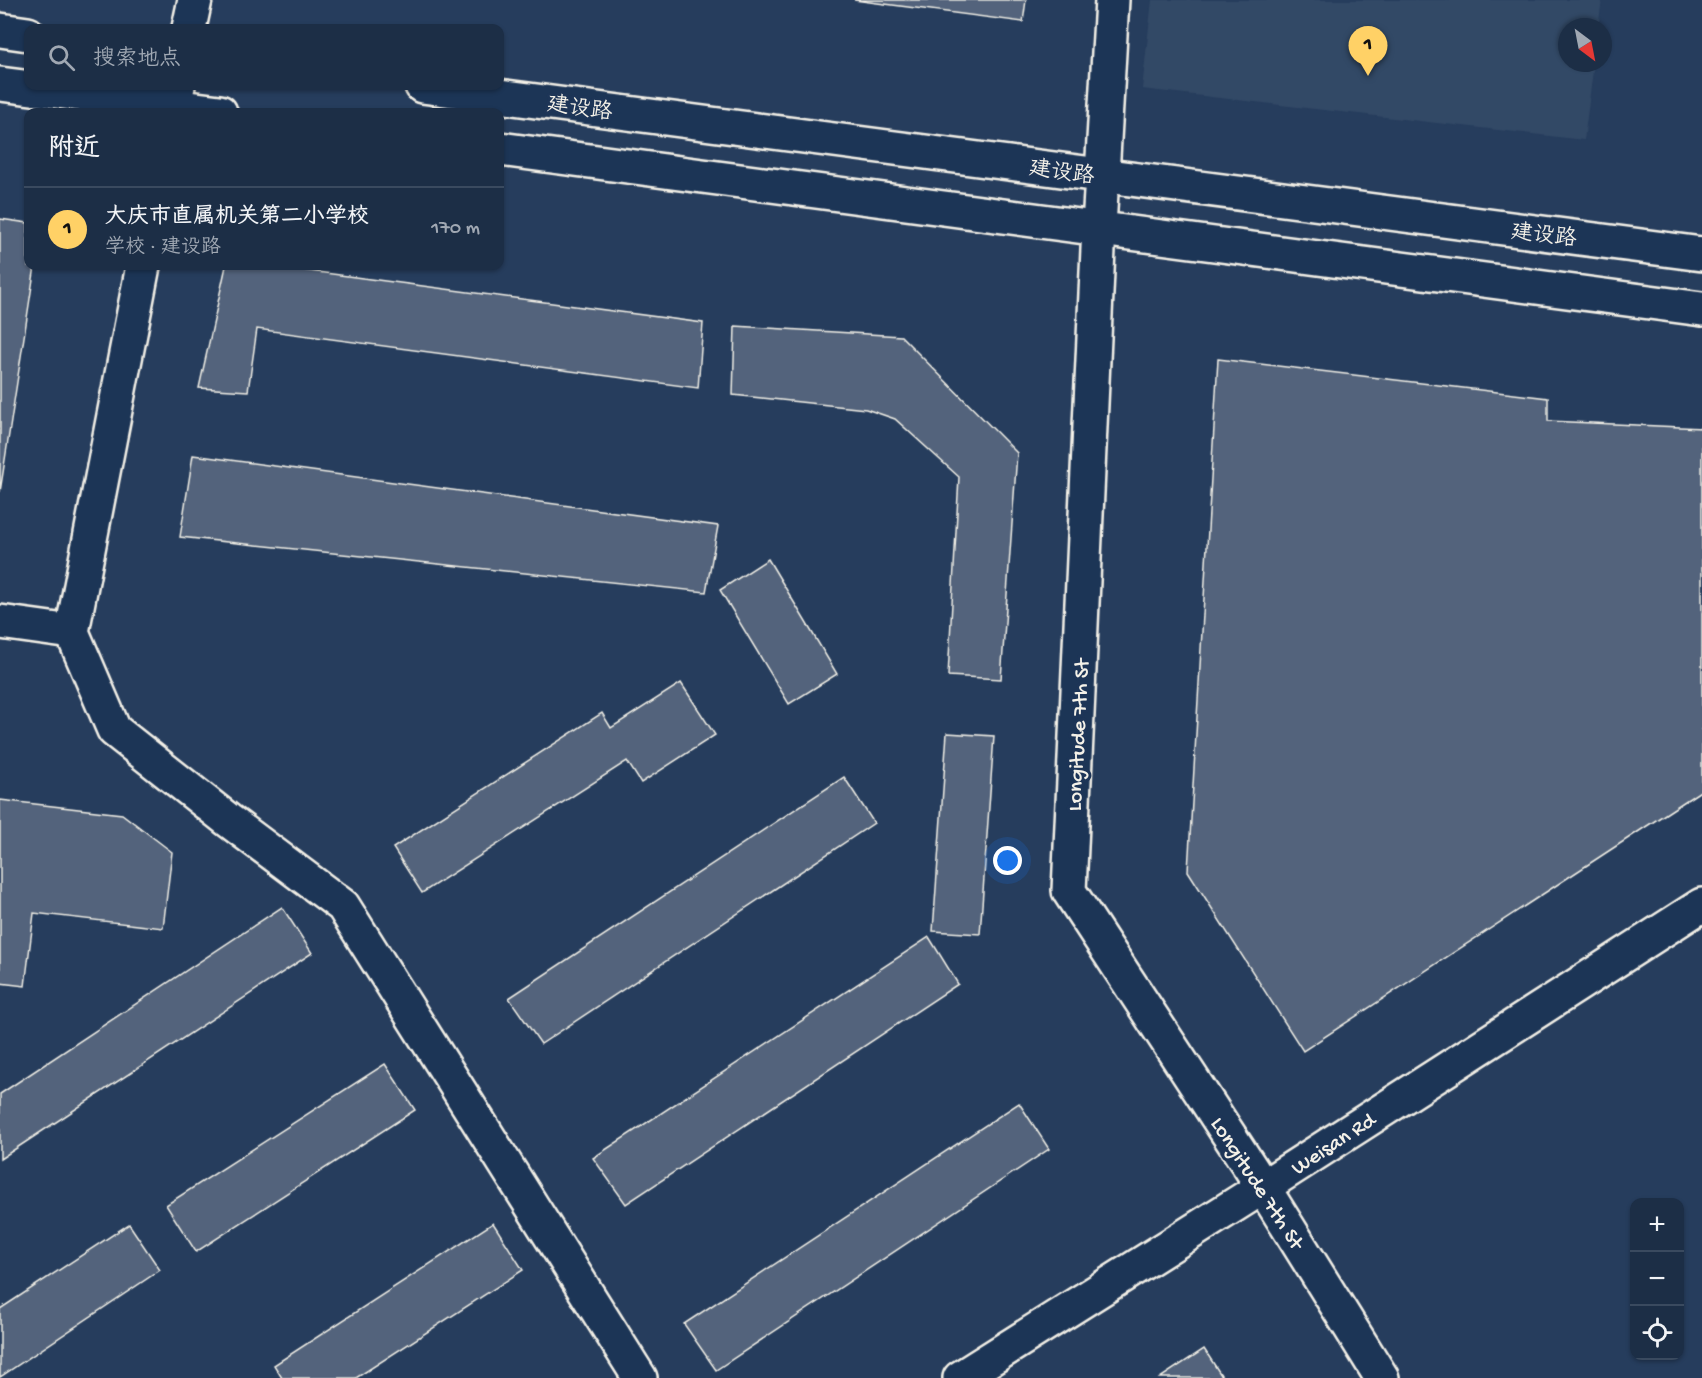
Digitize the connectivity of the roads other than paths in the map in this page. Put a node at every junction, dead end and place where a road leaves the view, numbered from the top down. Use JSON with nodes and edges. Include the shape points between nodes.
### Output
{"nodes":[{"id":1,"x":195,"y":0,"type":"edge"},
{"id":2,"x":1112,"y":0,"type":"edge"},
{"id":3,"x":190,"y":24,"type":"edge"},
{"id":4,"x":0,"y":30,"type":"edge"},
{"id":5,"x":24,"y":33,"type":"edge"},
{"id":6,"x":0,"y":84,"type":"edge"},
{"id":7,"x":24,"y":86,"type":"edge"},
{"id":8,"x":58,"y":90,"type":"edge"},
{"id":9,"x":452,"y":90,"type":"edge"},
{"id":10,"x":175,"y":102,"type":"edge"},
{"id":11,"x":202,"y":108,"type":"edge"},
{"id":12,"x":504,"y":150,"type":"edge"},
{"id":13,"x":1102,"y":176,"type":"junction"},
{"id":14,"x":1099,"y":227,"type":"junction"},
{"id":15,"x":1702,"y":254,"type":"edge"},
{"id":16,"x":142,"y":270,"type":"edge"},
{"id":17,"x":1702,"y":309,"type":"edge"},
{"id":18,"x":0,"y":622,"type":"edge"},
{"id":19,"x":72,"y":632,"type":"junction"},
{"id":20,"x":1702,"y":905,"type":"edge"},
{"id":21,"x":1263,"y":1186,"type":"junction"},
{"id":22,"x":640,"y":1378,"type":"edge"},
{"id":23,"x":960,"y":1378,"type":"edge"},
{"id":24,"x":1382,"y":1378,"type":"edge"}],
"edges":[{"from":1,"to":3,"type":"street"},
{"from":2,"to":13,"type":"street","name":"Longitude 7th St"},
{"from":4,"to":5,"type":"street"},
{"from":6,"to":7,"type":"street"},
{"from":8,"to":10,"type":"street"},
{"from":9,"to":13,"type":"street","name":"建设路"},
{"from":10,"to":11,"type":"street"},
{"from":12,"to":14,"type":"street"},
{"from":13,"to":14,"type":"street","name":"Longitude 7th St"},
{"from":13,"to":15,"type":"street","name":"建设路"},
{"from":14,"to":17,"type":"street"},
{"from":14,"to":21,"type":"street","name":"Longitude 7th St","via":[[1069,891]]},
{"from":16,"to":19,"type":"street"},
{"from":18,"to":19,"type":"street"},
{"from":19,"to":22,"type":"street","via":[[114,730],[343,906]]},
{"from":20,"to":21,"type":"street","name":"Weisan Rd"},
{"from":21,"to":23,"type":"street","name":"Weisan Rd"},
{"from":21,"to":24,"type":"street","name":"Longitude 7th St"}]}
